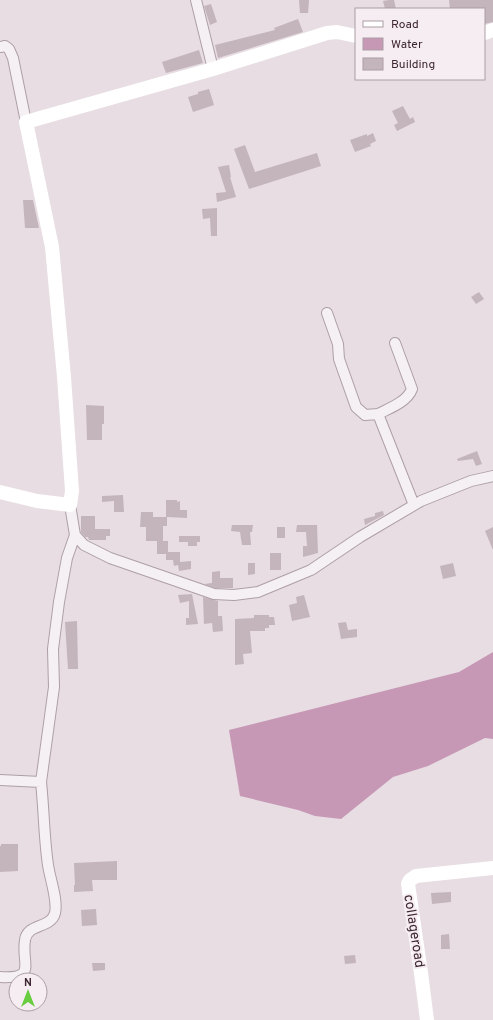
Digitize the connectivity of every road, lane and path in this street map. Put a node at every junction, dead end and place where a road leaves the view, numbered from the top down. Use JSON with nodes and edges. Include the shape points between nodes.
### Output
{"nodes":[{"id":1,"x":196,"y":0,"type":"edge"},
{"id":2,"x":355,"y":36,"type":"edge"},
{"id":3,"x":0,"y":47,"type":"edge"},
{"id":4,"x":213,"y":69,"type":"junction"},
{"id":5,"x":26,"y":122,"type":"junction"},
{"id":6,"x":327,"y":313,"type":"dead end"},
{"id":7,"x":395,"y":343,"type":"dead end"},
{"id":8,"x":378,"y":414,"type":"junction"},
{"id":9,"x":493,"y":476,"type":"edge"},
{"id":10,"x":0,"y":492,"type":"edge"},
{"id":11,"x":70,"y":505,"type":"junction"},
{"id":12,"x":414,"y":505,"type":"junction"},
{"id":13,"x":75,"y":535,"type":"junction"},
{"id":14,"x":0,"y":780,"type":"edge"},
{"id":15,"x":41,"y":782,"type":"junction"},
{"id":16,"x":493,"y":868,"type":"edge"},
{"id":17,"x":0,"y":977,"type":"edge"},
{"id":18,"x":427,"y":1020,"type":"edge"}],
"edges":[{"from":1,"to":4,"type":"street"},
{"from":2,"to":4,"type":"main road","via":[[327,33]]},
{"from":3,"to":5,"type":"street","via":[[5,46],[9,49],[13,58]]},
{"from":4,"to":5,"type":"main road"},
{"from":5,"to":11,"type":"main road","via":[[52,247],[71,469]]},
{"from":6,"to":8,"type":"street","via":[[338,344],[339,359],[356,407],[365,415]]},
{"from":7,"to":8,"type":"street","via":[[412,389],[410,395]]},
{"from":8,"to":12,"type":"street"},
{"from":9,"to":12,"type":"street"},
{"from":10,"to":11,"type":"main road","via":[[37,501]]},
{"from":11,"to":13,"type":"street"},
{"from":12,"to":13,"type":"street","via":[[311,570],[258,592],[234,595],[214,594],[110,558],[84,545]]},
{"from":13,"to":15,"type":"street","via":[[67,558],[59,602],[53,649],[54,687]]},
{"from":14,"to":15,"type":"street"},
{"from":15,"to":17,"type":"street","via":[[48,864],[56,912],[50,922],[27,934],[24,973]]},
{"from":16,"to":18,"type":"main road","name":"collageroad","via":[[416,876],[408,884]]}]}
